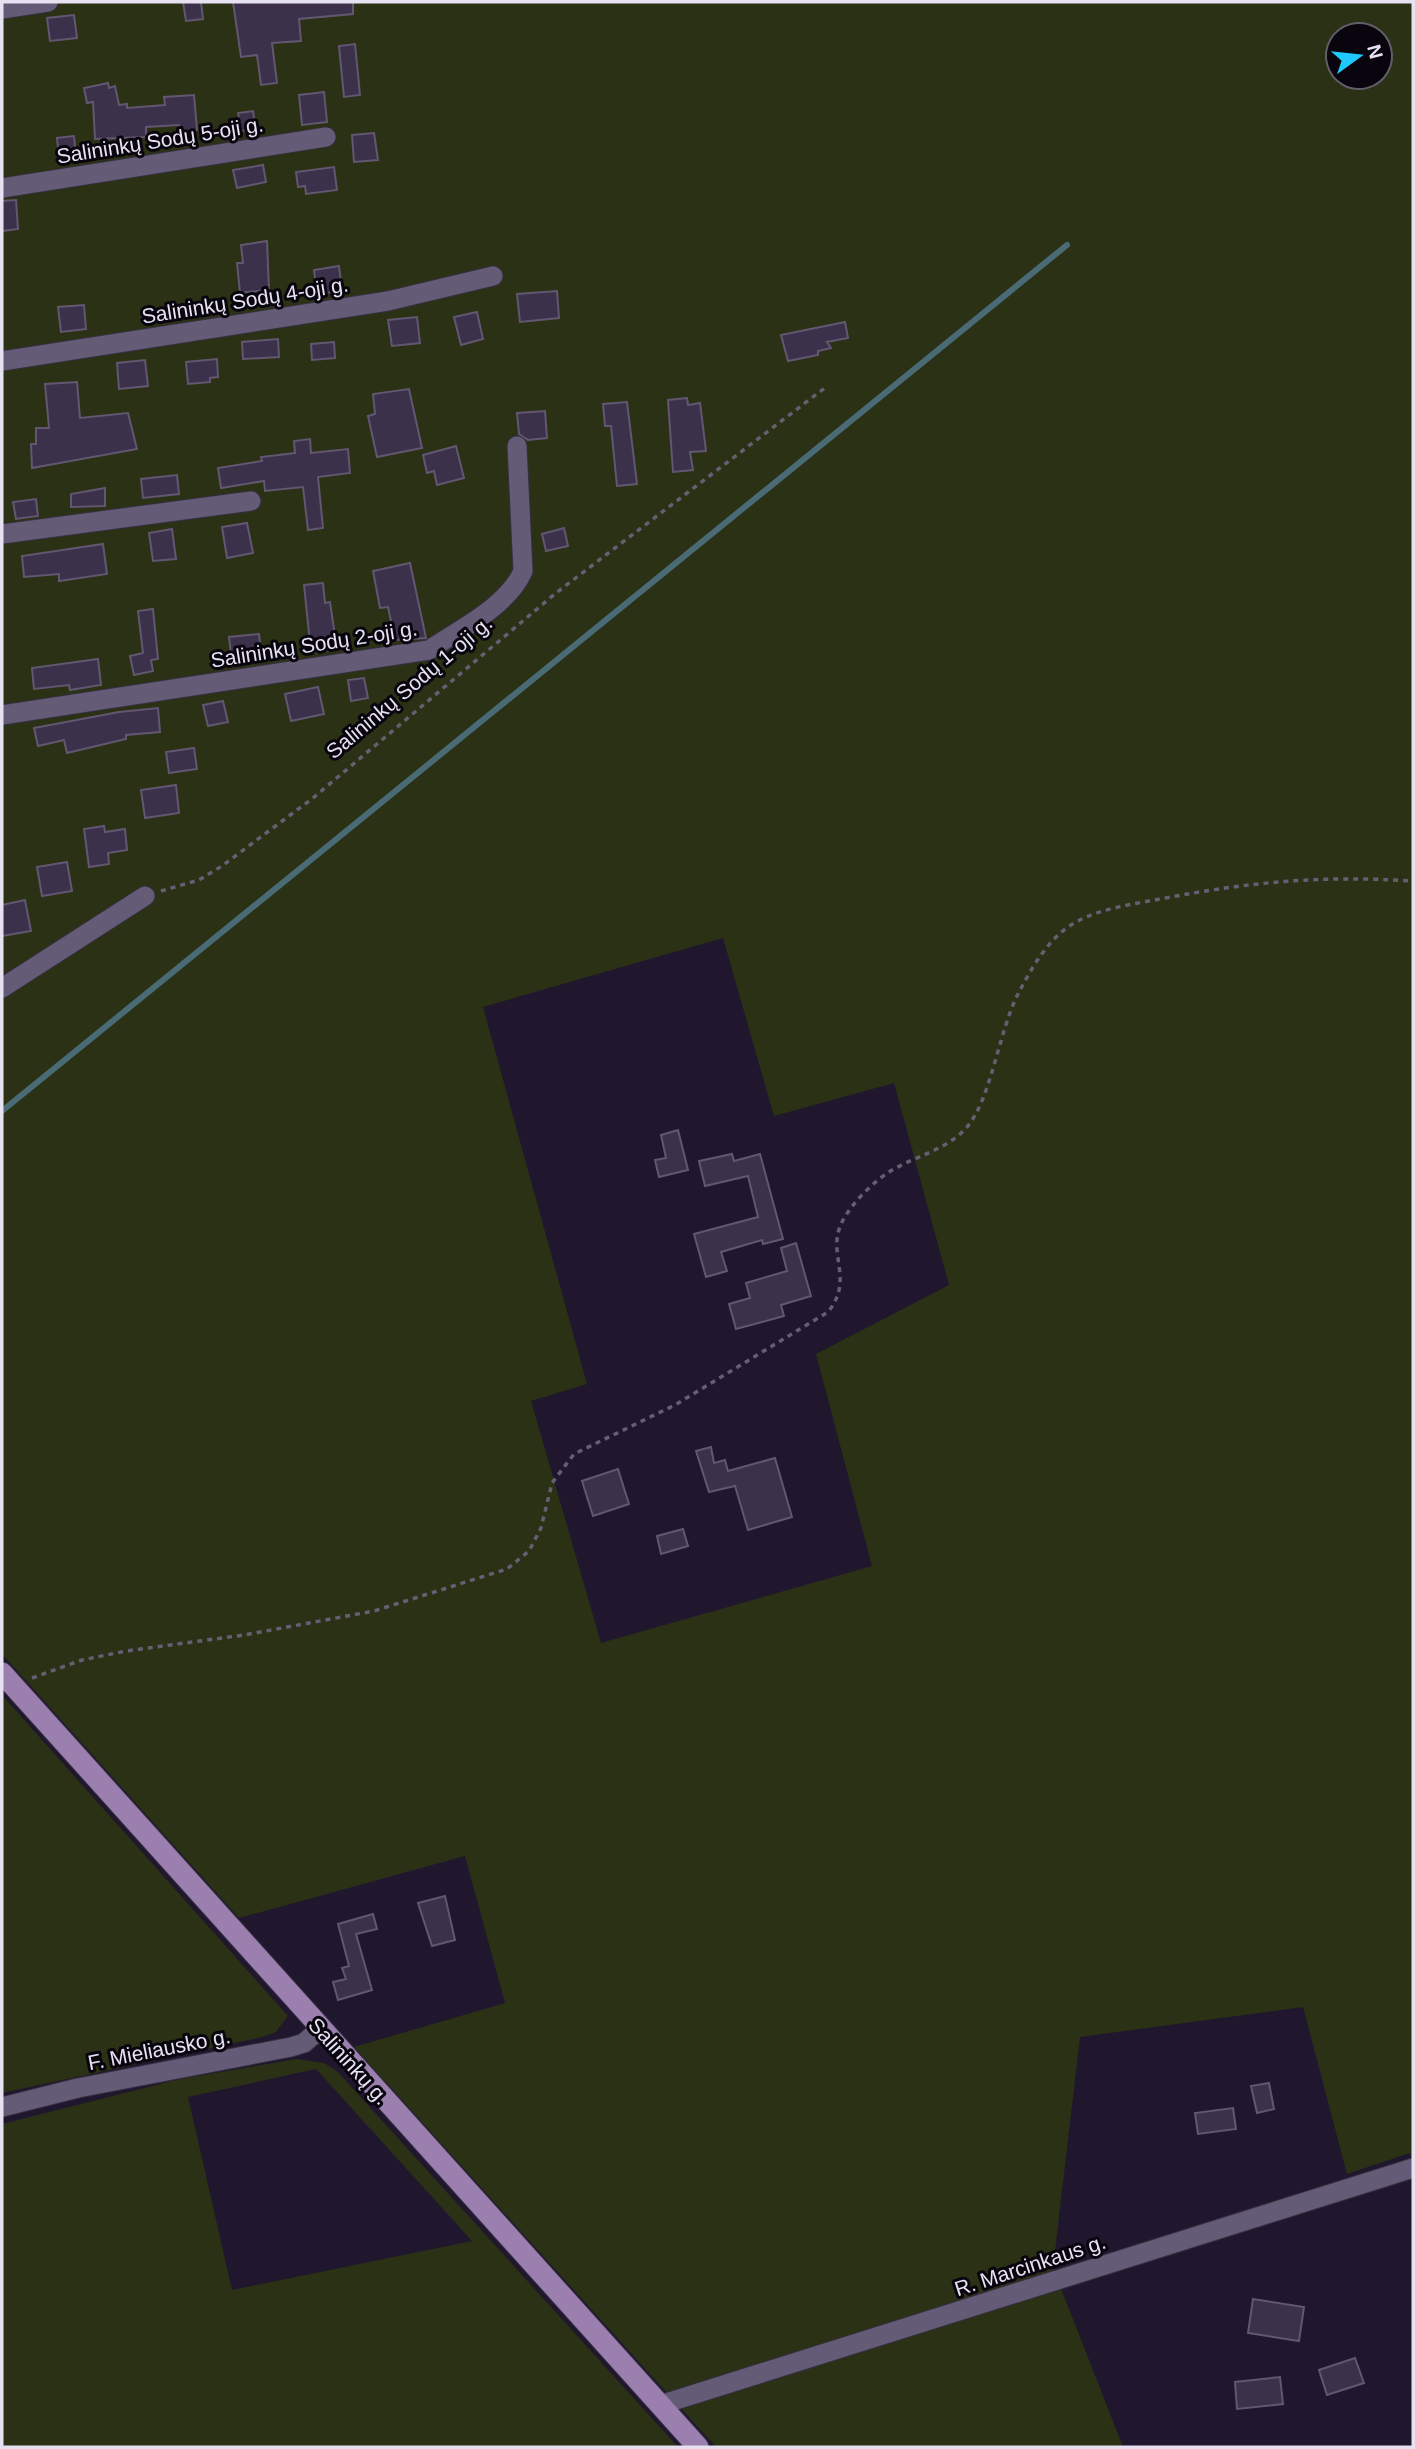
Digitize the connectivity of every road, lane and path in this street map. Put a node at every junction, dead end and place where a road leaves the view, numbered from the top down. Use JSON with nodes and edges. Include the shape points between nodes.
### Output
{"nodes":[{"id":1,"x":48,"y":2,"type":"edge"},
{"id":2,"x":2,"y":9,"type":"edge"},
{"id":3,"x":326,"y":137,"type":"dead end"},
{"id":4,"x":2,"y":188,"type":"edge"},
{"id":5,"x":493,"y":276,"type":"dead end"},
{"id":6,"x":2,"y":361,"type":"edge"},
{"id":7,"x":826,"y":387,"type":"dead end"},
{"id":8,"x":517,"y":446,"type":"dead end"},
{"id":9,"x":251,"y":501,"type":"dead end"},
{"id":10,"x":2,"y":534,"type":"edge"},
{"id":11,"x":2,"y":715,"type":"edge"},
{"id":12,"x":1413,"y":881,"type":"edge"},
{"id":13,"x":145,"y":896,"type":"joint"},
{"id":14,"x":2,"y":988,"type":"edge"},
{"id":15,"x":8,"y":1680,"type":"edge"},
{"id":16,"x":320,"y":2029,"type":"junction"},
{"id":17,"x":2,"y":2107,"type":"edge"},
{"id":18,"x":1413,"y":2168,"type":"edge"},
{"id":19,"x":660,"y":2405,"type":"junction"},
{"id":20,"x":698,"y":2447,"type":"edge"}],
"edges":[{"from":1,"to":2,"type":"street"},
{"from":3,"to":4,"type":"street","name":"Salininkų Sodų 5-oji g."},
{"from":5,"to":6,"type":"street","name":"Salininkų Sodų 4-oji g.","via":[[388,301]]},
{"from":7,"to":13,"type":"path","name":"Salininkų Sodų 1-oji g.","via":[[556,593],[313,798],[199,880]]},
{"from":8,"to":11,"type":"street","name":"Salininkų Sodų 2-oji g.","via":[[523,571],[517,585],[429,650]]},
{"from":9,"to":10,"type":"street"},
{"from":12,"to":15,"type":"path","via":[[1325,878],[1241,884],[1077,921],[1055,938],[1017,995],[984,1095],[967,1127],[931,1154],[889,1172],[842,1222],[837,1238],[842,1283],[839,1299],[828,1312],[675,1405],[574,1454],[552,1483],[541,1528],[528,1551],[507,1569],[374,1611],[82,1660]]},
{"from":13,"to":14,"type":"street"},
{"from":15,"to":16,"type":"main road","name":"Salininkų g."},
{"from":16,"to":17,"type":"street","name":"F. Mieliausko g.","via":[[291,2047]]},
{"from":16,"to":19,"type":"main road","name":"Salininkų g."},
{"from":18,"to":19,"type":"street","name":"R. Marcinkaus g."},
{"from":19,"to":20,"type":"main road","name":"Salininkų g."}]}
